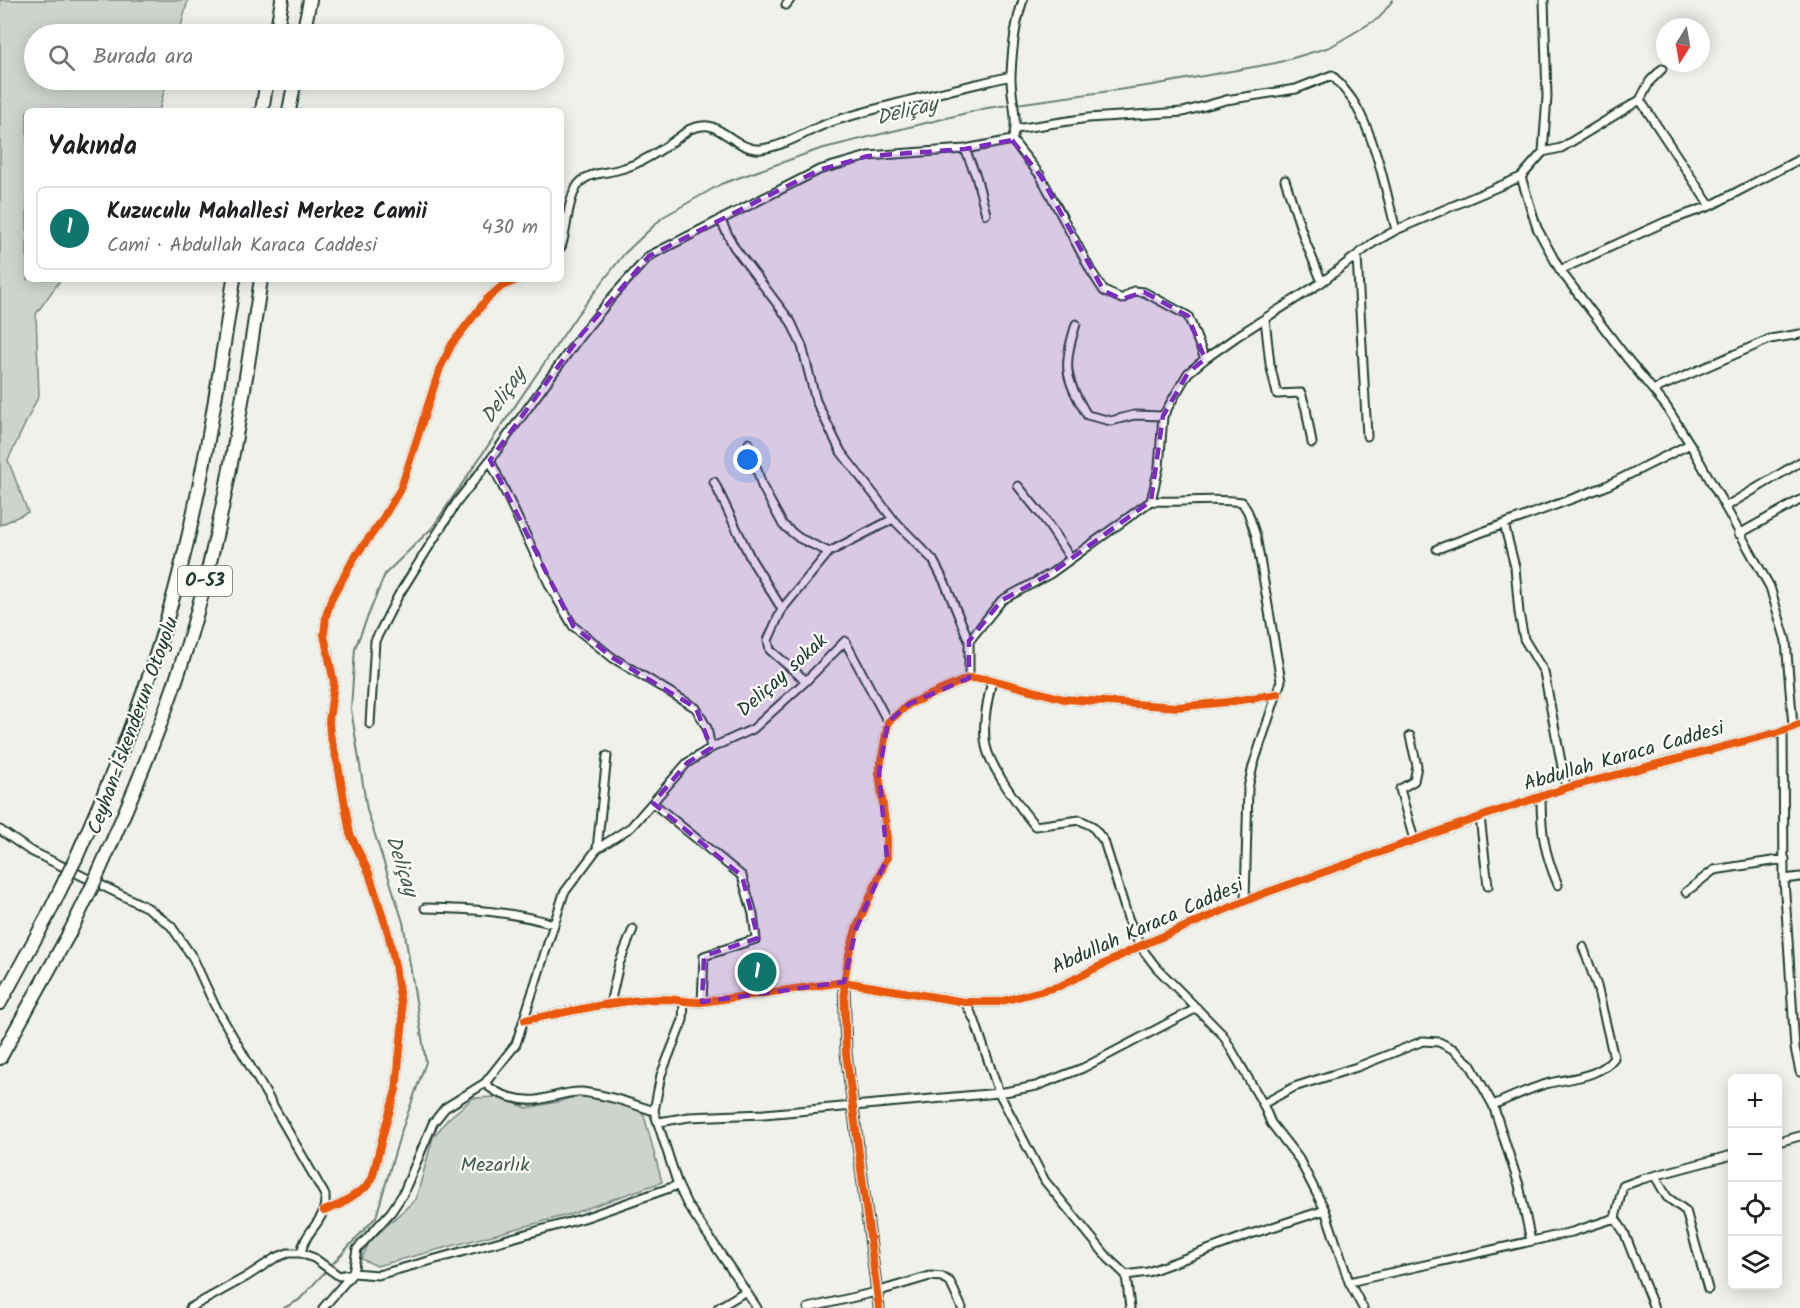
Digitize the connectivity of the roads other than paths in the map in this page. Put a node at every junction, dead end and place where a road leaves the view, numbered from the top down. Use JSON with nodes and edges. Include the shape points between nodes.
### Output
{"nodes":[{"id":1,"x":282,"y":0,"type":"edge"},
{"id":2,"x":310,"y":0,"type":"edge"},
{"id":3,"x":1023,"y":0,"type":"edge"},
{"id":4,"x":1544,"y":0,"type":"edge"},
{"id":5,"x":278,"y":24,"type":"edge"},
{"id":6,"x":305,"y":24,"type":"edge"},
{"id":7,"x":1659,"y":72,"type":"edge"},
{"id":8,"x":1011,"y":76,"type":"junction"},
{"id":9,"x":265,"y":90,"type":"edge"},
{"id":10,"x":293,"y":90,"type":"edge"},
{"id":11,"x":1640,"y":100,"type":"junction"},
{"id":12,"x":262,"y":108,"type":"edge"},
{"id":13,"x":290,"y":108,"type":"edge"},
{"id":14,"x":1016,"y":129,"type":"junction"},
{"id":15,"x":1012,"y":140,"type":"junction"},
{"id":16,"x":965,"y":149,"type":"junction"},
{"id":17,"x":1543,"y":152,"type":"junction"},
{"id":18,"x":1800,"y":159,"type":"edge"},
{"id":19,"x":1521,"y":177,"type":"junction"},
{"id":20,"x":1285,"y":180,"type":"dead end"},
{"id":21,"x":1710,"y":206,"type":"junction"},
{"id":22,"x":986,"y":214,"type":"dead end"},
{"id":23,"x":720,"y":219,"type":"junction"},
{"id":24,"x":1396,"y":230,"type":"junction"},
{"id":25,"x":564,"y":234,"type":"edge"},
{"id":26,"x":1357,"y":256,"type":"junction"},
{"id":27,"x":1560,"y":270,"type":"junction"},
{"id":28,"x":234,"y":282,"type":"edge"},
{"id":29,"x":261,"y":282,"type":"edge"},
{"id":30,"x":512,"y":282,"type":"edge"},
{"id":31,"x":1322,"y":282,"type":"junction"},
{"id":32,"x":1265,"y":318,"type":"junction"},
{"id":33,"x":1076,"y":324,"type":"dead end"},
{"id":34,"x":1800,"y":334,"type":"edge"},
{"id":35,"x":1205,"y":359,"type":"junction"},
{"id":36,"x":1653,"y":390,"type":"junction"},
{"id":37,"x":1162,"y":416,"type":"junction"},
{"id":38,"x":1367,"y":436,"type":"dead end"},
{"id":39,"x":749,"y":443,"type":"dead end"},
{"id":40,"x":1312,"y":443,"type":"dead end"},
{"id":41,"x":1690,"y":444,"type":"junction"},
{"id":42,"x":490,"y":460,"type":"junction"},
{"id":43,"x":1800,"y":462,"type":"edge"},
{"id":44,"x":714,"y":482,"type":"dead end"},
{"id":45,"x":1017,"y":486,"type":"dead end"},
{"id":46,"x":1800,"y":500,"type":"edge"},
{"id":47,"x":1151,"y":501,"type":"junction"},
{"id":48,"x":1725,"y":507,"type":"junction"},
{"id":49,"x":893,"y":519,"type":"junction"},
{"id":50,"x":1504,"y":524,"type":"junction"},
{"id":51,"x":1739,"y":534,"type":"junction"},
{"id":52,"x":1437,"y":549,"type":"dead end"},
{"id":53,"x":829,"y":552,"type":"junction"},
{"id":54,"x":1071,"y":559,"type":"junction"},
{"id":55,"x":782,"y":609,"type":"junction"},
{"id":56,"x":969,"y":641,"type":"junction"},
{"id":57,"x":969,"y":678,"type":"junction"},
{"id":58,"x":989,"y":679,"type":"junction"},
{"id":59,"x":806,"y":681,"type":"junction"},
{"id":60,"x":1278,"y":694,"type":"junction"},
{"id":61,"x":888,"y":722,"type":"junction"},
{"id":62,"x":370,"y":724,"type":"dead end"},
{"id":63,"x":1797,"y":725,"type":"edge"},
{"id":64,"x":1783,"y":731,"type":"junction"},
{"id":65,"x":1410,"y":736,"type":"dead end"},
{"id":66,"x":711,"y":748,"type":"junction"},
{"id":67,"x":607,"y":756,"type":"dead end"},
{"id":68,"x":1566,"y":788,"type":"junction"},
{"id":69,"x":1541,"y":796,"type":"junction"},
{"id":70,"x":653,"y":803,"type":"junction"},
{"id":71,"x":1480,"y":817,"type":"junction"},
{"id":72,"x":0,"y":830,"type":"edge"},
{"id":73,"x":1414,"y":840,"type":"junction"},
{"id":74,"x":597,"y":849,"type":"junction"},
{"id":75,"x":1785,"y":859,"type":"junction"},
{"id":76,"x":1800,"y":877,"type":"edge"},
{"id":77,"x":1784,"y":879,"type":"junction"},
{"id":78,"x":1558,"y":885,"type":"dead end"},
{"id":79,"x":1488,"y":886,"type":"dead end"},
{"id":80,"x":1686,"y":892,"type":"dead end"},
{"id":81,"x":1245,"y":901,"type":"junction"},
{"id":82,"x":425,"y":908,"type":"dead end"},
{"id":83,"x":554,"y":924,"type":"junction"},
{"id":84,"x":633,"y":929,"type":"dead end"},
{"id":85,"x":1140,"y":945,"type":"junction"},
{"id":86,"x":1583,"y":947,"type":"dead end"},
{"id":87,"x":844,"y":982,"type":"junction"},
{"id":88,"x":1800,"y":987,"type":"edge"},
{"id":89,"x":1791,"y":988,"type":"junction"},
{"id":90,"x":684,"y":1002,"type":"junction"},
{"id":91,"x":702,"y":1002,"type":"junction"},
{"id":92,"x":965,"y":1002,"type":"junction"},
{"id":93,"x":0,"y":1003,"type":"edge"},
{"id":94,"x":610,"y":1004,"type":"junction"},
{"id":95,"x":1197,"y":1008,"type":"junction"},
{"id":96,"x":525,"y":1020,"type":"junction"},
{"id":97,"x":0,"y":1058,"type":"edge"},
{"id":98,"x":1800,"y":1072,"type":"edge"},
{"id":99,"x":485,"y":1083,"type":"junction"},
{"id":100,"x":999,"y":1093,"type":"junction"},
{"id":101,"x":1263,"y":1104,"type":"junction"},
{"id":102,"x":1493,"y":1105,"type":"junction"},
{"id":103,"x":853,"y":1106,"type":"junction"},
{"id":104,"x":654,"y":1111,"type":"junction"},
{"id":105,"x":658,"y":1122,"type":"junction"},
{"id":106,"x":1800,"y":1136,"type":"edge"},
{"id":107,"x":1782,"y":1141,"type":"edge"},
{"id":108,"x":1728,"y":1156,"type":"edge"},
{"id":109,"x":1655,"y":1176,"type":"junction"},
{"id":110,"x":678,"y":1185,"type":"junction"},
{"id":111,"x":1325,"y":1210,"type":"junction"},
{"id":112,"x":324,"y":1211,"type":"junction"},
{"id":113,"x":1615,"y":1218,"type":"junction"},
{"id":114,"x":1531,"y":1241,"type":"junction"},
{"id":115,"x":301,"y":1253,"type":"junction"},
{"id":116,"x":354,"y":1273,"type":"junction"},
{"id":117,"x":1126,"y":1275,"type":"junction"},
{"id":118,"x":1349,"y":1281,"type":"junction"},
{"id":119,"x":1708,"y":1289,"type":"dead end"},
{"id":120,"x":746,"y":1291,"type":"junction"},
{"id":121,"x":876,"y":1292,"type":"junction"},
{"id":122,"x":190,"y":1308,"type":"edge"},
{"id":123,"x":323,"y":1308,"type":"edge"},
{"id":124,"x":718,"y":1308,"type":"edge"},
{"id":125,"x":757,"y":1308,"type":"edge"},
{"id":126,"x":808,"y":1308,"type":"edge"},
{"id":127,"x":879,"y":1308,"type":"edge"},
{"id":128,"x":962,"y":1308,"type":"edge"},
{"id":129,"x":1130,"y":1308,"type":"edge"},
{"id":130,"x":1363,"y":1308,"type":"edge"},
{"id":131,"x":1654,"y":1308,"type":"edge"}],
"edges":[{"from":1,"to":5,"type":"highway"},
{"from":2,"to":6,"type":"highway"},
{"from":3,"to":8,"type":"street","via":[[1017,18]]},
{"from":4,"to":17,"type":"street","via":[[1547,97]]},
{"from":7,"to":11,"type":"street"},
{"from":8,"to":14,"type":"street"},
{"from":8,"to":25,"type":"street","via":[[831,122],[760,149],[712,127],[690,129],[630,167],[591,175],[581,181]]},
{"from":9,"to":12,"type":"highway"},
{"from":10,"to":13,"type":"highway"},
{"from":11,"to":17,"type":"street","via":[[1561,148]]},
{"from":11,"to":21,"type":"street"},
{"from":14,"to":15,"type":"street"},
{"from":14,"to":24,"type":"street","via":[[1088,118],[1183,112],[1226,99],[1296,89],[1332,75],[1364,122]]},
{"from":15,"to":16,"type":"street"},
{"from":15,"to":35,"type":"street","via":[[1040,174],[1104,291],[1122,298],[1134,291],[1144,292],[1188,316]]},
{"from":16,"to":22,"type":"street"},
{"from":16,"to":23,"type":"street","via":[[868,156],[819,170]]},
{"from":17,"to":19,"type":"street"},
{"from":18,"to":21,"type":"street"},
{"from":19,"to":24,"type":"street"},
{"from":19,"to":27,"type":"street","via":[[1537,228]]},
{"from":20,"to":31,"type":"street"},
{"from":21,"to":27,"type":"street"},
{"from":23,"to":42,"type":"street","via":[[649,256],[634,271],[581,335]]},
{"from":23,"to":49,"type":"street","via":[[734,247],[791,322],[802,346],[816,401],[841,452]]},
{"from":24,"to":26,"type":"street"},
{"from":26,"to":31,"type":"street"},
{"from":26,"to":38,"type":"street"},
{"from":27,"to":36,"type":"street"},
{"from":28,"to":93,"type":"highway","name":"Ceyhan-İskenderun Otoyolu","number":"O-53","bridge":true,"via":[[209,434],[168,616],[112,776],[76,858]]},
{"from":29,"to":97,"type":"highway","name":"Ceyhan-İskenderun Otoyolu","number":"O-53","bridge":true,"via":[[236,438],[194,624],[137,786],[100,869]]},
{"from":30,"to":112,"type":"street","via":[[487,299],[452,344],[440,368],[401,488],[354,558],[326,616],[324,635],[334,683],[330,734],[350,834],[369,873],[388,933],[403,1027],[396,1090],[372,1179],[341,1204]]},
{"from":31,"to":32,"type":"street"},
{"from":32,"to":35,"type":"street"},
{"from":32,"to":40,"type":"street","via":[[1277,394],[1301,393]]},
{"from":33,"to":37,"type":"street","via":[[1068,378],[1087,415],[1111,421],[1134,415]]},
{"from":34,"to":36,"type":"street","via":[[1770,339]]},
{"from":35,"to":37,"type":"street","via":[[1188,373]]},
{"from":36,"to":41,"type":"street"},
{"from":37,"to":47,"type":"street","via":[[1159,467]]},
{"from":39,"to":53,"type":"street","via":[[762,486],[783,525],[799,538]]},
{"from":41,"to":48,"type":"street"},
{"from":41,"to":50,"type":"street","via":[[1605,487]]},
{"from":42,"to":62,"type":"street","via":[[457,502],[398,596],[375,641]]},
{"from":42,"to":66,"type":"street","via":[[573,626],[612,658],[696,708],[707,728]]},
{"from":43,"to":48,"type":"street"},
{"from":44,"to":55,"type":"street","via":[[750,559]]},
{"from":45,"to":54,"type":"street"},
{"from":46,"to":51,"type":"street"},
{"from":47,"to":54,"type":"street"},
{"from":47,"to":60,"type":"street","via":[[1242,502],[1256,536],[1281,681]]},
{"from":48,"to":51,"type":"street"},
{"from":49,"to":53,"type":"street"},
{"from":49,"to":56,"type":"street","via":[[933,560]]},
{"from":50,"to":52,"type":"street"},
{"from":50,"to":68,"type":"street","via":[[1515,567],[1524,639],[1544,672]]},
{"from":51,"to":63,"type":"street","via":[[1770,587],[1786,641]]},
{"from":53,"to":55,"type":"street"},
{"from":54,"to":56,"type":"street","via":[[1002,600]]},
{"from":55,"to":59,"type":"street","via":[[768,640],[770,650]]},
{"from":56,"to":57,"type":"street"},
{"from":57,"to":58,"type":"street"},
{"from":57,"to":61,"type":"street","via":[[909,704]]},
{"from":58,"to":60,"type":"street","via":[[1064,699],[1177,707]]},
{"from":58,"to":85,"type":"street","via":[[986,746],[996,768],[1035,826],[1080,820],[1092,826],[1104,841]]},
{"from":59,"to":61,"type":"street","name":"Deliçay sokak","via":[[845,641]]},
{"from":59,"to":66,"type":"street","name":"Deliçay sokak","via":[[753,729]]},
{"from":60,"to":81,"type":"street","via":[[1248,788]]},
{"from":61,"to":87,"type":"street","via":[[879,773],[887,858],[856,929]]},
{"from":63,"to":64,"type":"street","name":"Abdullah Karaca Caddesi"},
{"from":64,"to":68,"type":"street","name":"Abdullah Karaca Caddesi"},
{"from":64,"to":75,"type":"street"},
{"from":65,"to":73,"type":"street","via":[[1417,766],[1414,781],[1400,789]]},
{"from":66,"to":70,"type":"street","name":"Deliçay sokak","via":[[687,763]]},
{"from":67,"to":74,"type":"street"},
{"from":68,"to":69,"type":"street","name":"Abdullah Karaca Caddesi"},
{"from":69,"to":71,"type":"street","name":"Abdullah Karaca Caddesi"},
{"from":69,"to":78,"type":"street","via":[[1546,856]]},
{"from":70,"to":74,"type":"street","name":"Deliçay sokak","via":[[631,827]]},
{"from":70,"to":91,"type":"street","via":[[742,876],[753,914],[756,939],[704,956]]},
{"from":71,"to":73,"type":"street","name":"Abdullah Karaca Caddesi"},
{"from":71,"to":79,"type":"street"},
{"from":72,"to":112,"type":"street","via":[[29,850],[148,908],[171,926],[193,958],[214,1004],[316,1178],[325,1195]]},
{"from":73,"to":81,"type":"street","name":"Abdullah Karaca Caddesi"},
{"from":74,"to":83,"type":"street","name":"Deliçay sokak","via":[[564,893]]},
{"from":75,"to":77,"type":"street"},
{"from":75,"to":80,"type":"street","via":[[1714,870]]},
{"from":76,"to":77,"type":"street"},
{"from":77,"to":89,"type":"street"},
{"from":81,"to":85,"type":"street","name":"Abdullah Karaca Caddesi"},
{"from":82,"to":83,"type":"street","via":[[480,909]]},
{"from":83,"to":96,"type":"street","name":"Deliçay sokak"},
{"from":84,"to":94,"type":"street","via":[[619,964]]},
{"from":85,"to":92,"type":"street","name":"Abdullah Karaca Caddesi","via":[[1060,986],[999,1002]]},
{"from":85,"to":95,"type":"street"},
{"from":86,"to":102,"type":"street","via":[[1614,1058],[1607,1068],[1545,1084]]},
{"from":87,"to":91,"type":"street","name":"Abdullah Karaca Caddesi"},
{"from":87,"to":92,"type":"street","name":"Abdullah Karaca Caddesi"},
{"from":87,"to":103,"type":"street","via":[[846,1053]]},
{"from":88,"to":89,"type":"street"},
{"from":89,"to":98,"type":"street"},
{"from":90,"to":91,"type":"street","name":"Abdullah Karaca Caddesi"},
{"from":90,"to":94,"type":"street","name":"Abdullah Karaca Caddesi","via":[[661,999]]},
{"from":90,"to":104,"type":"street","via":[[683,1020],[662,1076]]},
{"from":92,"to":100,"type":"street"},
{"from":94,"to":96,"type":"street","name":"Abdullah Karaca Caddesi"},
{"from":95,"to":100,"type":"street","via":[[1083,1068],[1036,1086]]},
{"from":95,"to":101,"type":"street","via":[[1223,1035]]},
{"from":96,"to":99,"type":"street","name":"Deliçay sokak","via":[[516,1044]]},
{"from":99,"to":104,"type":"street","via":[[496,1094],[521,1099],[580,1092]]},
{"from":99,"to":116,"type":"street","name":"Deliçay sokak","via":[[445,1108],[433,1123],[403,1194],[357,1248]]},
{"from":100,"to":103,"type":"street"},
{"from":100,"to":117,"type":"street","via":[[1045,1181]]},
{"from":101,"to":102,"type":"street","via":[[1294,1087],[1357,1068],[1423,1041],[1439,1042],[1470,1064]]},
{"from":101,"to":111,"type":"street","via":[[1271,1123],[1299,1159]]},
{"from":102,"to":114,"type":"street","via":[[1519,1185]]},
{"from":103,"to":105,"type":"street"},
{"from":103,"to":121,"type":"street"},
{"from":104,"to":105,"type":"street"},
{"from":105,"to":110,"type":"street"},
{"from":106,"to":107,"type":"street"},
{"from":108,"to":109,"type":"street"},
{"from":109,"to":113,"type":"street","via":[[1623,1186]]},
{"from":109,"to":119,"type":"street","via":[[1667,1197],[1686,1211]]},
{"from":110,"to":116,"type":"street","via":[[584,1218],[378,1275]]},
{"from":110,"to":120,"type":"street"},
{"from":111,"to":117,"type":"street","via":[[1148,1272]]},
{"from":111,"to":118,"type":"street"},
{"from":112,"to":115,"type":"street","via":[[303,1241]]},
{"from":113,"to":114,"type":"street"},
{"from":113,"to":131,"type":"street"},
{"from":114,"to":118,"type":"street"},
{"from":115,"to":116,"type":"street","via":[[339,1276]]},
{"from":115,"to":122,"type":"street","via":[[275,1258]]},
{"from":116,"to":123,"type":"street"},
{"from":117,"to":129,"type":"street"},
{"from":118,"to":130,"type":"street"},
{"from":120,"to":124,"type":"street"},
{"from":120,"to":125,"type":"street"},
{"from":121,"to":126,"type":"street"},
{"from":121,"to":127,"type":"street"},
{"from":121,"to":128,"type":"street","via":[[930,1276],[942,1277],[950,1282]]}]}
